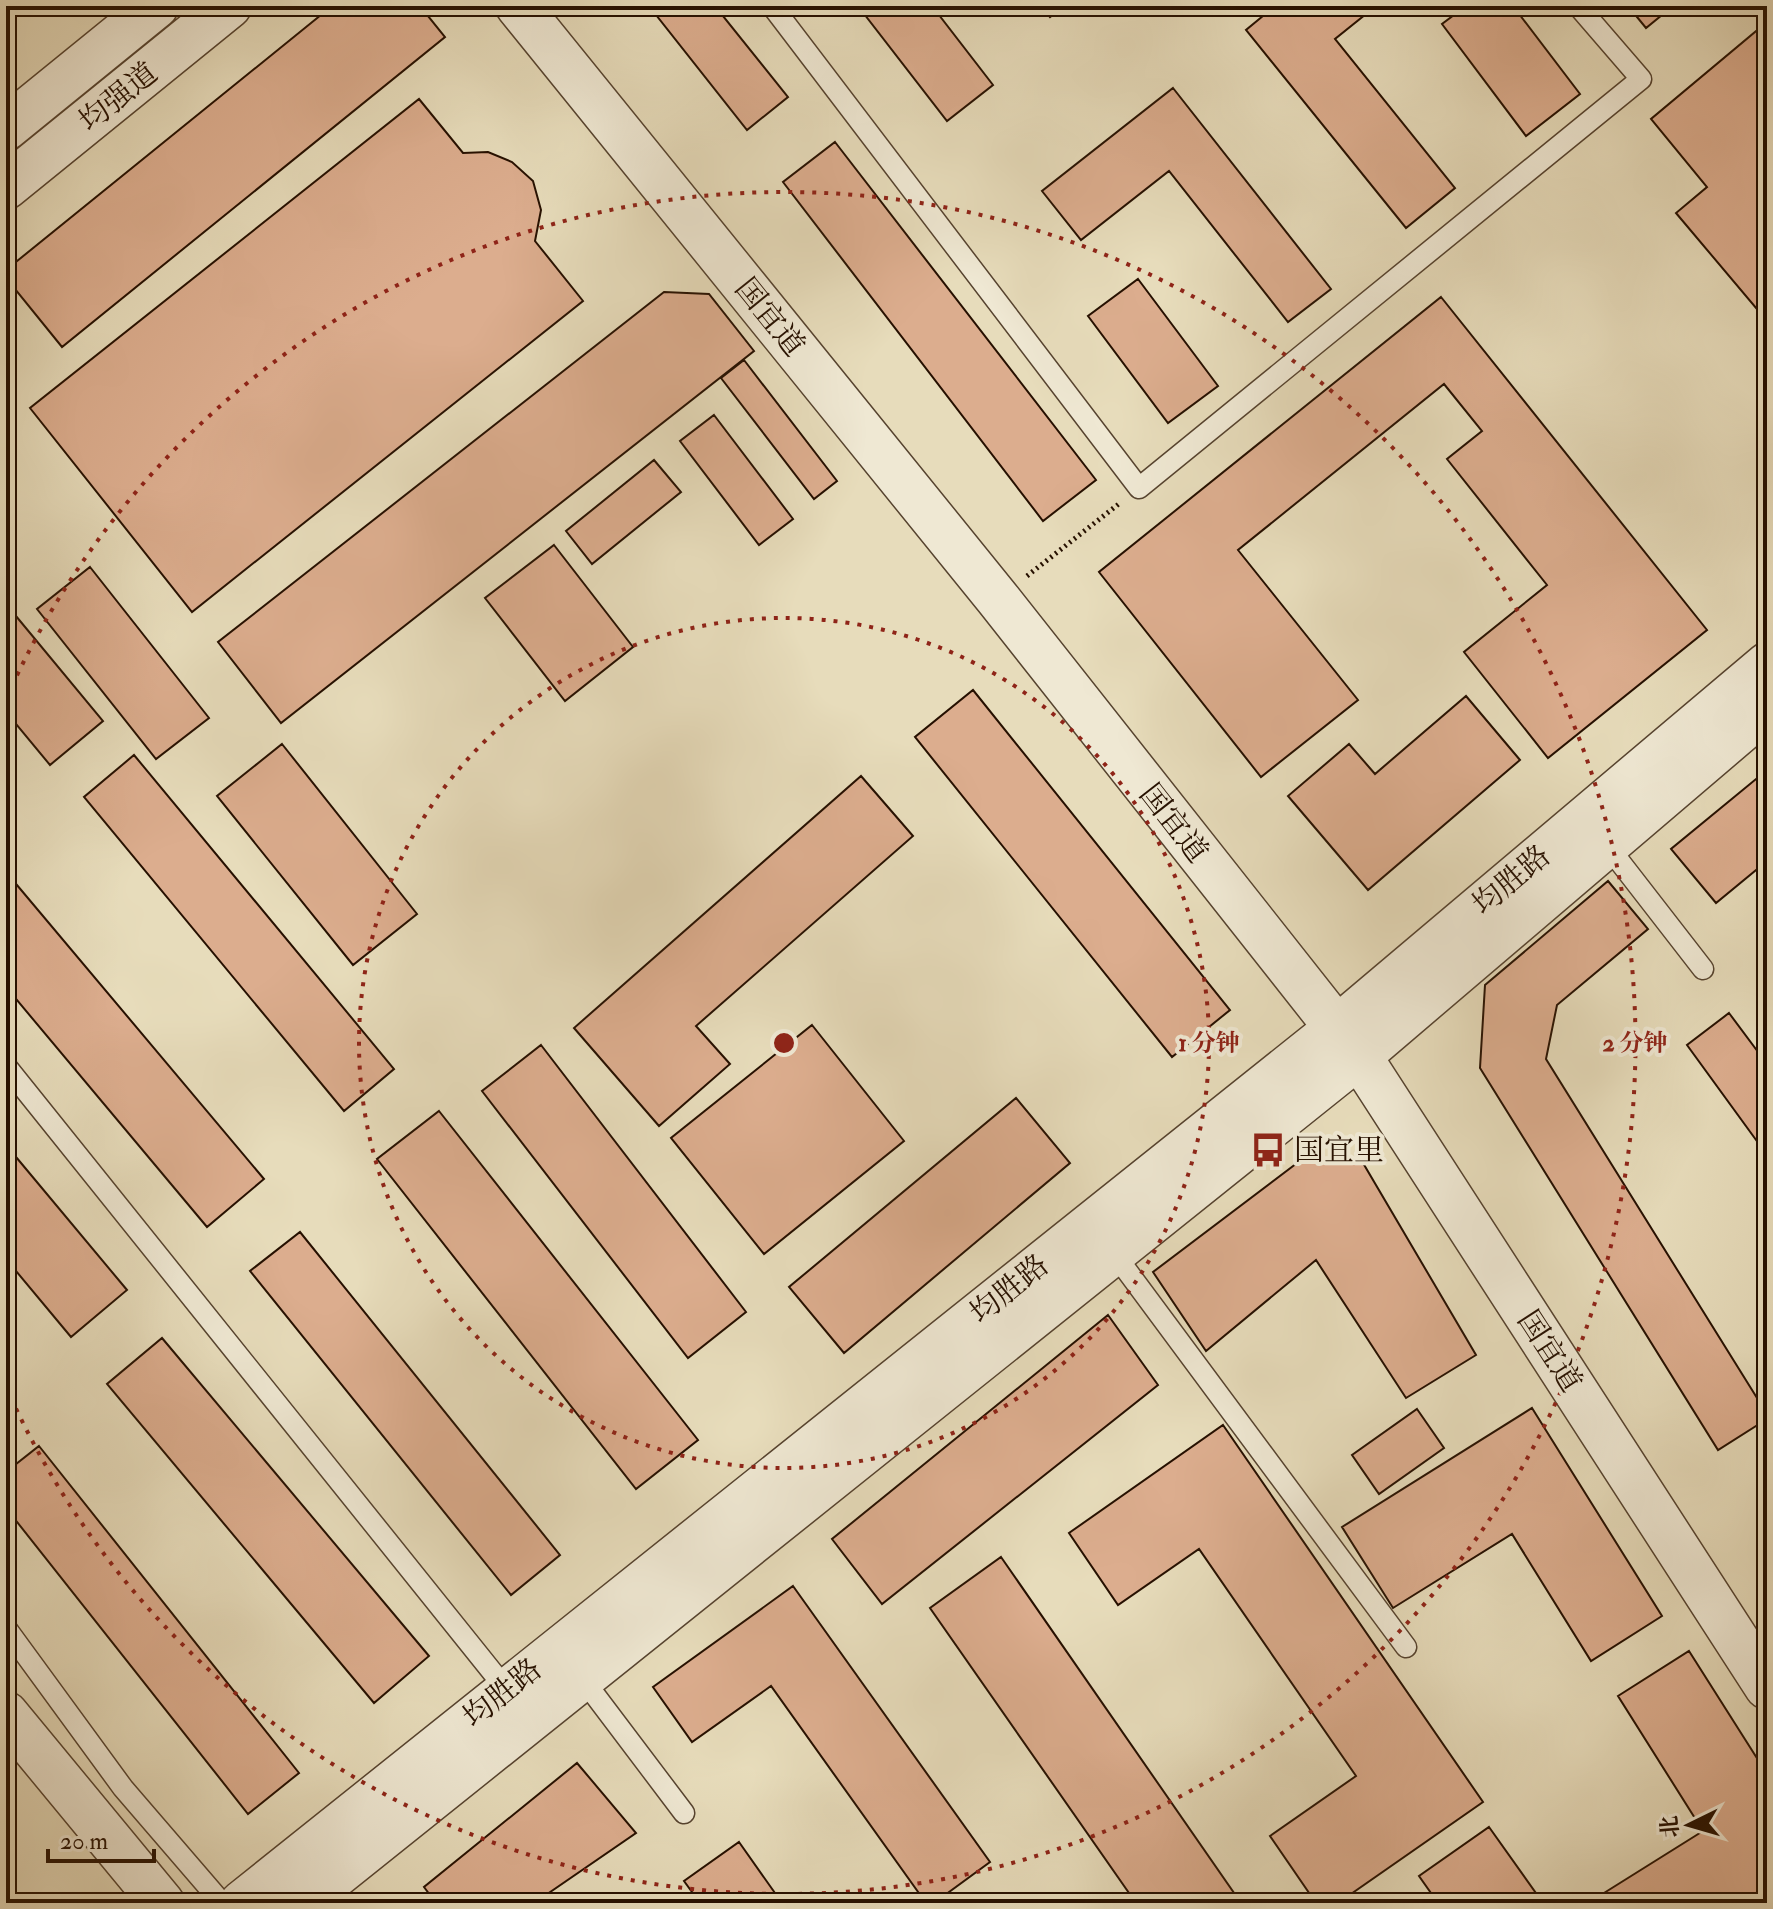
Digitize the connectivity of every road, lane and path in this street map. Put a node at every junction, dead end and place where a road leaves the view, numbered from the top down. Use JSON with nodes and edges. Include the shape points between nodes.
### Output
{"nodes":[{"id":1,"x":156,"y":6,"type":"edge"},
{"id":2,"x":229,"y":6,"type":"edge"},
{"id":3,"x":518,"y":6,"type":"edge"},
{"id":4,"x":772,"y":6,"type":"edge"},
{"id":5,"x":1578,"y":6,"type":"edge"},
{"id":6,"x":6,"y":128,"type":"edge"},
{"id":7,"x":6,"y":187,"type":"edge"},
{"id":8,"x":1139,"y":488,"type":"junction"},
{"id":9,"x":998,"y":599,"type":"junction"},
{"id":10,"x":1767,"y":665,"type":"edge"},
{"id":11,"x":1767,"y":708,"type":"edge"},
{"id":12,"x":1606,"y":844,"type":"junction"},
{"id":13,"x":1703,"y":969,"type":"dead end"},
{"id":14,"x":1347,"y":1043,"type":"junction"},
{"id":15,"x":6,"y":1066,"type":"edge"},
{"id":16,"x":1113,"y":1252,"type":"junction"},
{"id":17,"x":6,"y":1628,"type":"edge"},
{"id":18,"x":1406,"y":1647,"type":"dead end"},
{"id":19,"x":582,"y":1678,"type":"junction"},
{"id":20,"x":1767,"y":1687,"type":"edge"},
{"id":21,"x":517,"y":1705,"type":"junction"},
{"id":22,"x":6,"y":1714,"type":"edge"},
{"id":23,"x":684,"y":1813,"type":"dead end"},
{"id":24,"x":162,"y":1903,"type":"edge"},
{"id":25,"x":222,"y":1903,"type":"edge"},
{"id":26,"x":242,"y":1903,"type":"edge"},
{"id":27,"x":301,"y":1903,"type":"edge"}],
"edges":[{"from":1,"to":6,"type":"street","name":"均强道"},
{"from":2,"to":7,"type":"street","name":"均强道"},
{"from":3,"to":9,"type":"street","name":"国宜道"},
{"from":4,"to":8,"type":"lane"},
{"from":5,"to":8,"type":"lane","via":[[1641,79]]},
{"from":8,"to":9,"type":"path"},
{"from":9,"to":14,"type":"street","name":"国宜道"},
{"from":10,"to":14,"type":"street","name":"均胜路"},
{"from":11,"to":12,"type":"street","name":"均胜路"},
{"from":12,"to":13,"type":"lane"},
{"from":12,"to":14,"type":"street","name":"均胜路"},
{"from":14,"to":16,"type":"street","name":"均胜路"},
{"from":14,"to":20,"type":"street","name":"国宜道"},
{"from":14,"to":21,"type":"street","name":"均胜路"},
{"from":15,"to":21,"type":"lane"},
{"from":16,"to":18,"type":"lane"},
{"from":16,"to":19,"type":"street","name":"均胜路"},
{"from":17,"to":25,"type":"lane","via":[[123,1788]]},
{"from":19,"to":21,"type":"street","name":"均胜路"},
{"from":19,"to":23,"type":"lane"},
{"from":21,"to":26,"type":"street","name":"均胜路"},
{"from":21,"to":27,"type":"street","name":"均胜路"},
{"from":22,"to":24,"type":"street"}]}
